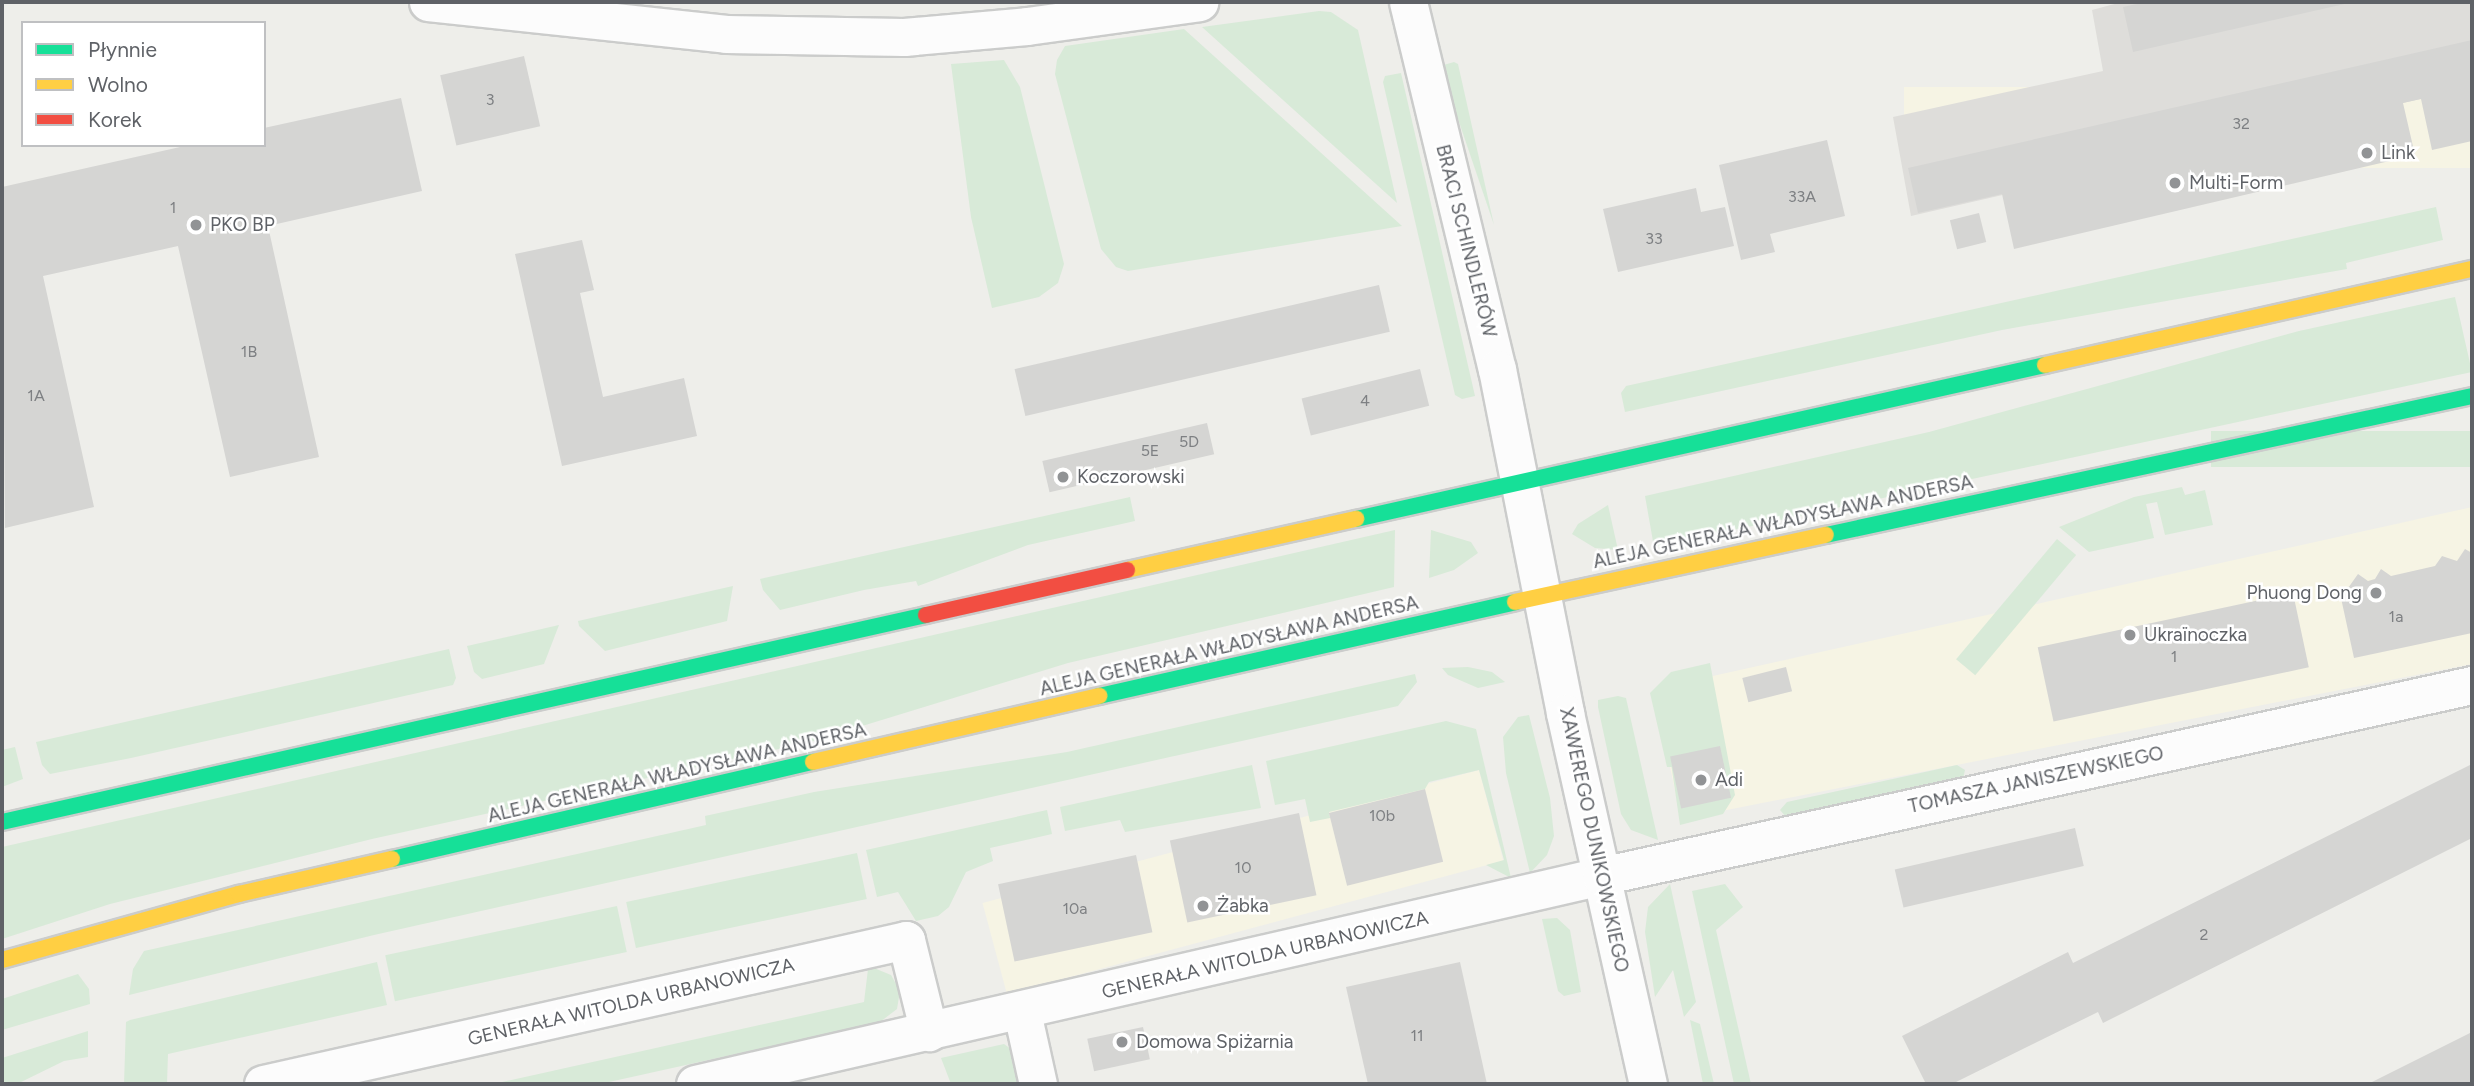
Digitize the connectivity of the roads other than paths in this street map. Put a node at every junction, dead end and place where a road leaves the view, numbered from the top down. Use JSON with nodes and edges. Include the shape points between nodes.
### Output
{"nodes":[{"id":1,"x":428,"y":2,"type":"edge"},
{"id":2,"x":1199,"y":2,"type":"edge"},
{"id":3,"x":1408,"y":2,"type":"edge"},
{"id":4,"x":2472,"y":269,"type":"edge"},
{"id":5,"x":2472,"y":396,"type":"edge"},
{"id":6,"x":1519,"y":481,"type":"junction"},
{"id":7,"x":1541,"y":596,"type":"junction"},
{"id":8,"x":2472,"y":685,"type":"edge"},
{"id":9,"x":2,"y":822,"type":"edge"},
{"id":10,"x":1601,"y":876,"type":"junction"},
{"id":11,"x":2,"y":960,"type":"edge"},
{"id":12,"x":1021,"y":1012,"type":"junction"},
{"id":13,"x":929,"y":1032,"type":"junction"},
{"id":14,"x":263,"y":1084,"type":"edge"},
{"id":15,"x":695,"y":1084,"type":"edge"},
{"id":16,"x":1038,"y":1084,"type":"edge"},
{"id":17,"x":1647,"y":1084,"type":"edge"}],
"edges":[{"from":1,"to":2,"type":"street","via":[[726,34],[904,37],[1027,26]]},
{"from":3,"to":6,"type":"street","name":"BRACI SCHINDLERÓW","via":[[1494,357]]},
{"from":4,"to":6,"type":"main road"},
{"from":5,"to":7,"type":"main road","name":"ALEJA GENERAŁA WŁADYSŁAWA ANDERSA"},
{"from":6,"to":7,"type":"street","name":"BRACI SCHINDLERÓW"},
{"from":6,"to":9,"type":"main road"},
{"from":7,"to":10,"type":"street","name":"XAWEREGO DUNIKOWSKIEGO"},
{"from":7,"to":11,"type":"main road","name":"ALEJA GENERAŁA WŁADYSŁAWA ANDERSA","via":[[239,894]]},
{"from":8,"to":10,"type":"street","name":"TOMASZA JANISZEWSKIEGO"},
{"from":10,"to":12,"type":"street","name":"GENERAŁA WITOLDA URBANOWICZA"},
{"from":10,"to":17,"type":"street","name":"XAWEREGO DUNIKOWSKIEGO"},
{"from":12,"to":13,"type":"street","name":"GENERAŁA WITOLDA URBANOWICZA"},
{"from":12,"to":16,"type":"street"},
{"from":13,"to":14,"type":"street","name":"GENERAŁA WITOLDA URBANOWICZA","via":[[905,940]]},
{"from":13,"to":15,"type":"street","name":"GENERAŁA WITOLDA URBANOWICZA"}]}
